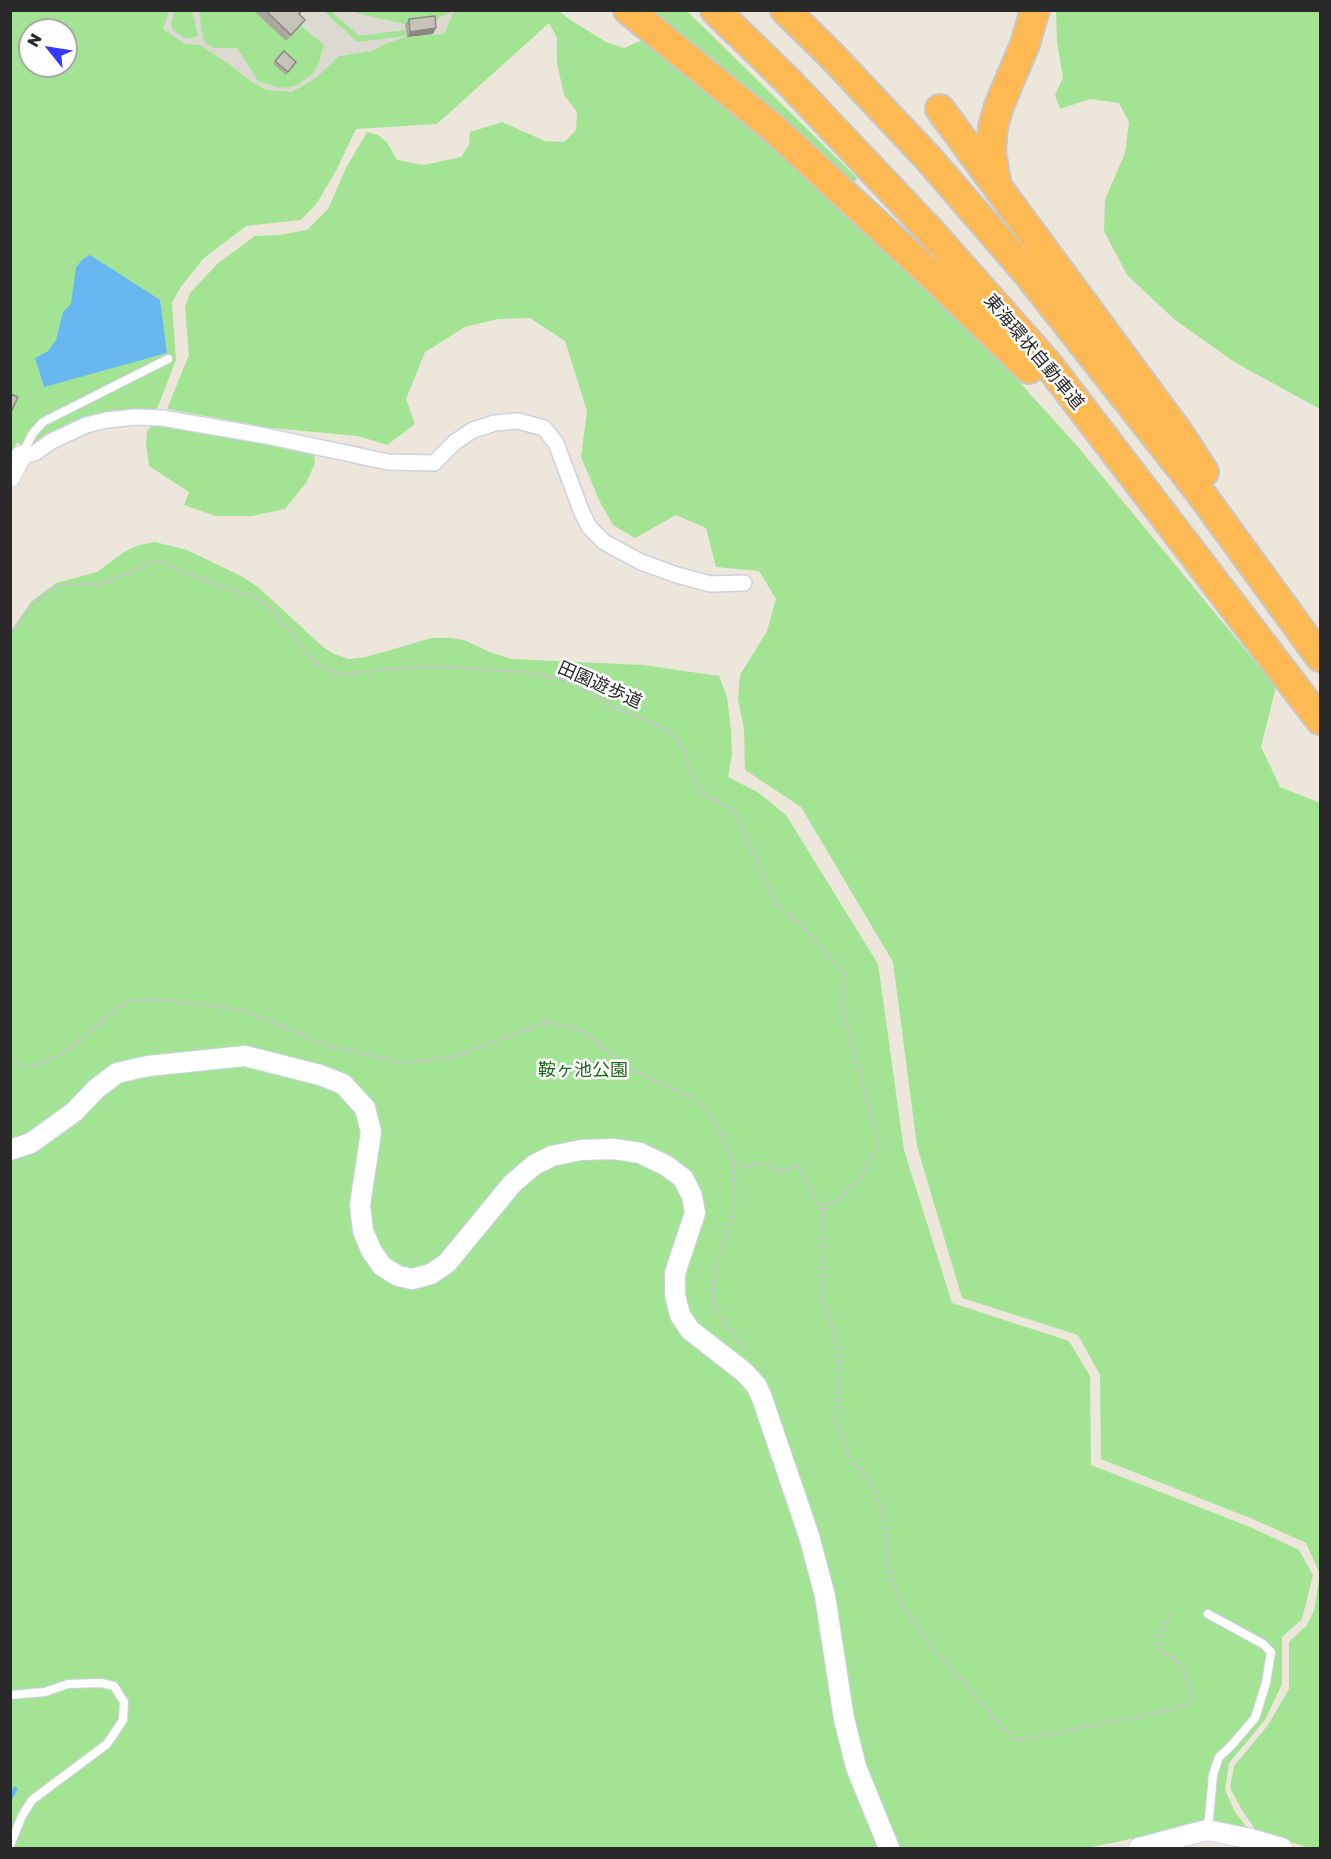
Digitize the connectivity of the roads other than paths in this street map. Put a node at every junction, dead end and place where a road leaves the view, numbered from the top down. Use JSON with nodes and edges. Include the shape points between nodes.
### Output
{"nodes":[{"id":1,"x":628,"y":10,"type":"edge"},
{"id":2,"x":715,"y":10,"type":"edge"},
{"id":3,"x":785,"y":10,"type":"edge"},
{"id":4,"x":1035,"y":10,"type":"edge"},
{"id":5,"x":940,"y":109,"type":"dead end"},
{"id":6,"x":996,"y":182,"type":"junction"},
{"id":7,"x":168,"y":359,"type":"dead end"},
{"id":8,"x":21,"y":456,"type":"junction"},
{"id":9,"x":10,"y":477,"type":"edge"},
{"id":10,"x":1166,"y":518,"type":"junction"},
{"id":11,"x":744,"y":583,"type":"dead end"},
{"id":12,"x":1320,"y":656,"type":"edge"},
{"id":13,"x":1320,"y":720,"type":"edge"},
{"id":14,"x":10,"y":1150,"type":"edge"},
{"id":15,"x":1208,"y":1614,"type":"dead end"},
{"id":16,"x":10,"y":1695,"type":"edge"},
{"id":17,"x":1208,"y":1830,"type":"junction"},
{"id":18,"x":10,"y":1845,"type":"edge"},
{"id":19,"x":889,"y":1848,"type":"edge"},
{"id":20,"x":1138,"y":1848,"type":"edge"},
{"id":21,"x":1282,"y":1848,"type":"edge"}],
"edges":[{"from":1,"to":10,"type":"highway","via":[[773,129],[937,280],[1022,362]]},
{"from":2,"to":10,"type":"highway","name":"東海環状自動車道","via":[[932,233],[1047,363]]},
{"from":3,"to":12,"type":"highway","via":[[928,158],[1028,274],[1198,491]]},
{"from":4,"to":6,"type":"highway","via":[[993,127],[991,151]]},
{"from":5,"to":6,"type":"highway"},
{"from":6,"to":12,"type":"highway","via":[[1181,436]]},
{"from":7,"to":8,"type":"lane","via":[[43,422]]},
{"from":8,"to":9,"type":"street"},
{"from":8,"to":11,"type":"street","via":[[35,453],[86,425],[136,417],[266,436],[388,462],[434,463],[473,430],[518,421],[544,428],[556,443],[582,513],[604,542],[677,575],[710,584]]},
{"from":10,"to":13,"type":"highway","name":"東海環状自動車道"},
{"from":14,"to":19,"type":"street","via":[[32,1143],[117,1073],[244,1056],[320,1074],[343,1084],[365,1108],[371,1132],[360,1205],[363,1231],[382,1266],[412,1279],[431,1275],[447,1263],[512,1184],[552,1156],[581,1150],[640,1153],[683,1178],[695,1213],[675,1273],[680,1315],[690,1330],[747,1375],[762,1398],[825,1596],[844,1719],[856,1767]]},
{"from":15,"to":17,"type":"lane","via":[[1271,1652],[1255,1718],[1219,1757],[1213,1775]]},
{"from":16,"to":18,"type":"lane","via":[[45,1692],[68,1684],[101,1683],[114,1686],[124,1702],[123,1720],[107,1744],[32,1800]]},
{"from":17,"to":20,"type":"street"},
{"from":17,"to":21,"type":"street"}]}
